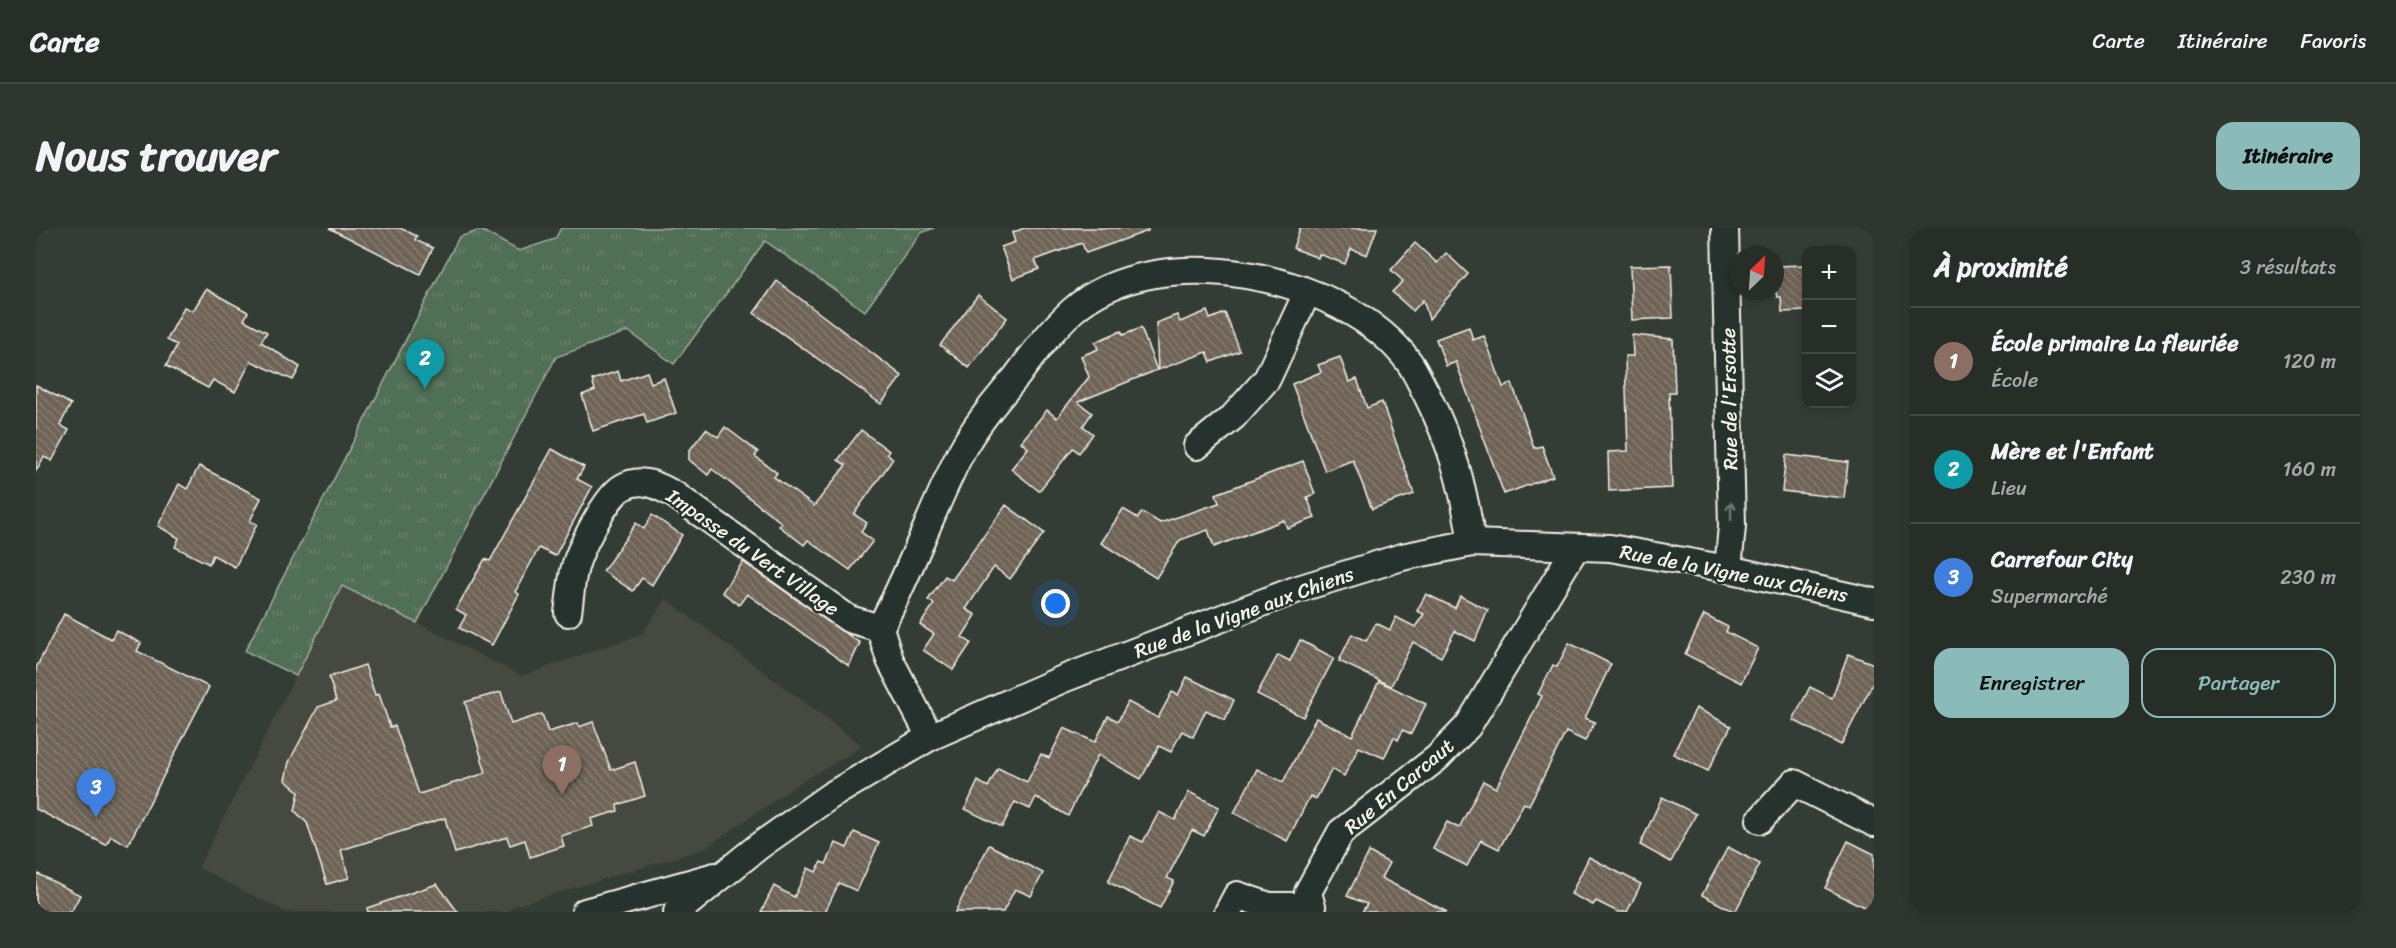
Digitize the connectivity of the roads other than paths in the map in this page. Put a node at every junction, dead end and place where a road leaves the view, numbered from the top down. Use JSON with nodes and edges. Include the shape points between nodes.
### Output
{"nodes":[{"id":1,"x":1725,"y":228,"type":"edge"},
{"id":2,"x":1307,"y":293,"type":"junction"},
{"id":3,"x":1197,"y":446,"type":"dead end"},
{"id":4,"x":1472,"y":543,"type":"junction"},
{"id":5,"x":1576,"y":547,"type":"junction"},
{"id":6,"x":1728,"y":569,"type":"junction"},
{"id":7,"x":1874,"y":602,"type":"edge"},
{"id":8,"x":568,"y":613,"type":"dead end"},
{"id":9,"x":880,"y":627,"type":"junction"},
{"id":10,"x":930,"y":736,"type":"junction"},
{"id":11,"x":1760,"y":820,"type":"dead end"},
{"id":12,"x":1874,"y":823,"type":"edge"},
{"id":13,"x":723,"y":873,"type":"junction"},
{"id":14,"x":1312,"y":909,"type":"edge"},
{"id":15,"x":585,"y":912,"type":"edge"},
{"id":16,"x":677,"y":912,"type":"edge"},
{"id":17,"x":1228,"y":912,"type":"edge"}],
"edges":[{"from":6,"to":1,"type":"street","name":"Rue de l'Ersotte","one_way":true,"via":[[1732,526]]},
{"from":2,"to":3,"type":"street","via":[[1267,379],[1233,417]]},
{"from":2,"to":4,"type":"street","via":[[1364,318],[1385,334],[1410,363],[1452,452],[1463,486]]},
{"from":2,"to":9,"type":"street","via":[[1234,272],[1164,272],[1118,283],[1075,309],[1044,341],[972,434]]},
{"from":4,"to":5,"type":"street","name":"Rue de la Vigne aux Chiens"},
{"from":4,"to":10,"type":"street","name":"Rue de la Vigne aux Chiens","via":[[1402,557],[1298,589],[1063,679]]},
{"from":5,"to":6,"type":"street","name":"Rue de la Vigne aux Chiens","via":[[1610,548]]},
{"from":5,"to":14,"type":"street","name":"Rue En Carcaut","via":[[1468,726],[1437,758],[1341,832],[1308,892]]},
{"from":6,"to":7,"type":"street","name":"Rue de la Vigne aux Chiens"},
{"from":8,"to":9,"type":"street","name":"Impasse du Vert Village","via":[[574,569],[599,518],[622,487],[641,482],[675,495],[849,619]]},
{"from":9,"to":10,"type":"street","via":[[890,660]]},
{"from":10,"to":13,"type":"street","name":"Rue de la Vigne aux Chiens","via":[[839,790]]},
{"from":11,"to":12,"type":"street","via":[[1794,783]]},
{"from":13,"to":15,"type":"street"},
{"from":13,"to":16,"type":"street","name":"Rue de la Vigne aux Chiens"},
{"from":14,"to":17,"type":"street","name":"Rue En Carcaut","via":[[1269,906],[1237,895]]}]}
